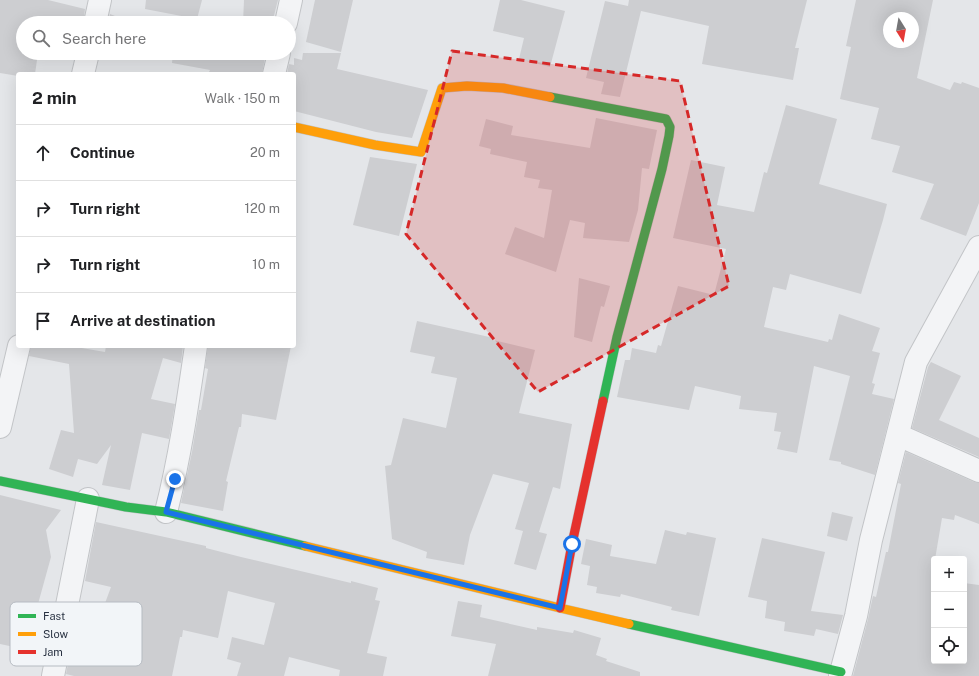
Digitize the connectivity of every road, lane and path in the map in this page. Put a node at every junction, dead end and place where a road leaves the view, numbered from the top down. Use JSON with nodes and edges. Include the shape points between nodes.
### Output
{"nodes":[{"id":1,"x":100,"y":0,"type":"edge"},
{"id":2,"x":291,"y":0,"type":"edge"},
{"id":3,"x":97,"y":16,"type":"edge"},
{"id":4,"x":288,"y":16,"type":"edge"},
{"id":5,"x":86,"y":60,"type":"edge"},
{"id":6,"x":277,"y":60,"type":"edge"},
{"id":7,"x":83,"y":72,"type":"edge"},
{"id":8,"x":274,"y":72,"type":"edge"},
{"id":9,"x":296,"y":127,"type":"edge"},
{"id":10,"x":979,"y":247,"type":"edge"},
{"id":11,"x":19,"y":348,"type":"edge"},
{"id":12,"x":196,"y":348,"type":"edge"},
{"id":13,"x":0,"y":427,"type":"edge"},
{"id":14,"x":898,"y":435,"type":"junction"},
{"id":15,"x":979,"y":472,"type":"edge"},
{"id":16,"x":0,"y":481,"type":"edge"},
{"id":17,"x":88,"y":499,"type":"junction"},
{"id":18,"x":166,"y":512,"type":"junction"},
{"id":19,"x":68,"y":602,"type":"edge"},
{"id":20,"x":560,"y":608,"type":"junction"},
{"id":21,"x":55,"y":666,"type":"edge"},
{"id":22,"x":840,"y":674,"type":"edge"},
{"id":23,"x":53,"y":676,"type":"edge"}],
"edges":[{"from":1,"to":3,"type":"street"},
{"from":2,"to":4,"type":"street"},
{"from":5,"to":7,"type":"street"},
{"from":6,"to":8,"type":"street"},
{"from":9,"to":20,"type":"street","via":[[375,145],[421,152],[442,88],[467,86],[503,88],[666,119],[670,126],[667,149],[617,337]]},
{"from":10,"to":14,"type":"street","via":[[916,362]]},
{"from":11,"to":13,"type":"street"},
{"from":12,"to":18,"type":"street","via":[[175,479]]},
{"from":14,"to":15,"type":"street"},
{"from":14,"to":22,"type":"street"},
{"from":16,"to":17,"type":"street"},
{"from":17,"to":18,"type":"street"},
{"from":17,"to":19,"type":"street"},
{"from":18,"to":20,"type":"street"},
{"from":20,"to":22,"type":"street"},
{"from":21,"to":23,"type":"street"}]}
